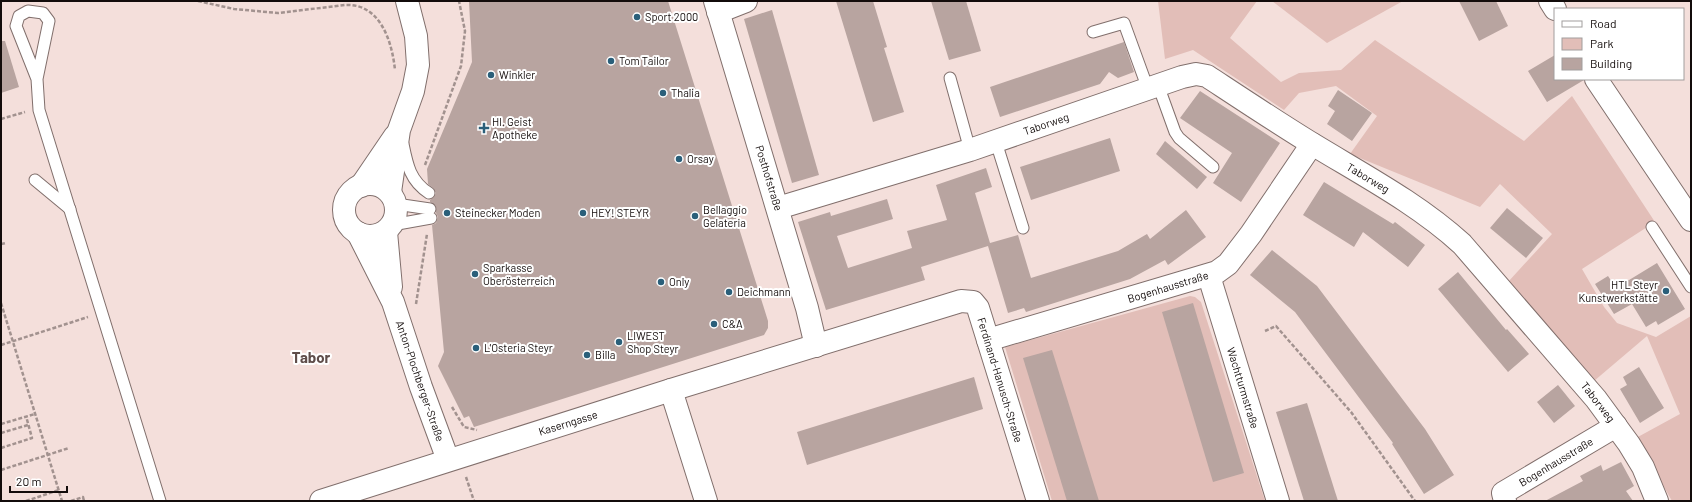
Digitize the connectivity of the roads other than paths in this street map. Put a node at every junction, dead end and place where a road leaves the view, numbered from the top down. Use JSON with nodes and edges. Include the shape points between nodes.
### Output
{"nodes":[{"id":1,"x":407,"y":1,"type":"edge"},
{"id":2,"x":746,"y":1,"type":"edge"},
{"id":3,"x":716,"y":6,"type":"edge"},
{"id":4,"x":1093,"y":32,"type":"dead end"},
{"id":5,"x":950,"y":78,"type":"dead end"},
{"id":6,"x":37,"y":79,"type":"junction"},
{"id":7,"x":1597,"y":80,"type":"edge"},
{"id":8,"x":1153,"y":87,"type":"junction"},
{"id":9,"x":399,"y":130,"type":"junction"},
{"id":10,"x":996,"y":142,"type":"junction"},
{"id":11,"x":1312,"y":144,"type":"junction"},
{"id":12,"x":970,"y":150,"type":"junction"},
{"id":13,"x":1212,"y":167,"type":"dead end"},
{"id":14,"x":35,"y":180,"type":"dead end"},
{"id":15,"x":361,"y":186,"type":"junction"},
{"id":16,"x":429,"y":193,"type":"dead end"},
{"id":17,"x":778,"y":208,"type":"junction"},
{"id":18,"x":71,"y":209,"type":"junction"},
{"id":19,"x":391,"y":213,"type":"junction"},
{"id":20,"x":1691,"y":220,"type":"edge"},
{"id":21,"x":1652,"y":227,"type":"dead end"},
{"id":22,"x":1023,"y":228,"type":"dead end"},
{"id":23,"x":358,"y":233,"type":"junction"},
{"id":24,"x":1209,"y":276,"type":"junction"},
{"id":25,"x":1691,"y":287,"type":"edge"},
{"id":26,"x":393,"y":302,"type":"junction"},
{"id":27,"x":988,"y":340,"type":"junction"},
{"id":28,"x":816,"y":346,"type":"junction"},
{"id":29,"x":671,"y":390,"type":"junction"},
{"id":30,"x":1616,"y":426,"type":"junction"},
{"id":31,"x":454,"y":458,"type":"junction"},
{"id":32,"x":160,"y":501,"type":"edge"},
{"id":33,"x":321,"y":501,"type":"edge"},
{"id":34,"x":706,"y":501,"type":"edge"},
{"id":35,"x":1038,"y":501,"type":"edge"},
{"id":36,"x":1278,"y":501,"type":"edge"},
{"id":37,"x":1505,"y":501,"type":"edge"},
{"id":38,"x":1657,"y":501,"type":"edge"}],
"edges":[{"from":1,"to":9,"type":"street","name":"Anton-Plochberger-Straße","via":[[416,36],[418,66],[413,91]]},
{"from":2,"to":3,"type":"street","name":"Posthofstraße"},
{"from":3,"to":17,"type":"street","name":"Posthofstraße"},
{"from":4,"to":8,"type":"lane","via":[[1124,23]]},
{"from":5,"to":12,"type":"lane"},
{"from":6,"to":6,"type":"lane","via":[[49,21],[43,13],[28,11],[19,16],[16,26]]},
{"from":6,"to":18,"type":"lane","via":[[39,110]]},
{"from":7,"to":20,"type":"street"},
{"from":8,"to":10,"type":"street","name":"Taborweg"},
{"from":8,"to":11,"type":"street","name":"Taborweg","via":[[1196,74],[1207,76]]},
{"from":8,"to":13,"type":"lane","via":[[1175,132]]},
{"from":9,"to":15,"type":"street","name":"Anton-Plochberger-Straße"},
{"from":9,"to":16,"type":"lane","via":[[409,169],[418,185]]},
{"from":9,"to":19,"type":"street","name":"Anton-Plochberger-Straße"},
{"from":10,"to":12,"type":"street","name":"Taborweg"},
{"from":10,"to":22,"type":"lane"},
{"from":11,"to":24,"type":"street","name":"Bogenhausstraße","via":[[1252,234],[1228,264]]},
{"from":11,"to":30,"type":"street","name":"Taborweg","via":[[1423,212],[1462,244],[1596,399]]},
{"from":12,"to":17,"type":"street","name":"Taborweg"},
{"from":14,"to":18,"type":"lane"},
{"from":15,"to":19,"type":"street","via":[[381,186]]},
{"from":15,"to":23,"type":"street","name":"Anton-Plochberger-Straße","via":[[351,192],[345,202],[344,214],[349,225]]},
{"from":17,"to":28,"type":"street","name":"Posthofstraße"},
{"from":18,"to":32,"type":"lane"},
{"from":19,"to":19,"type":"lane","via":[[431,213]]},
{"from":19,"to":23,"type":"street","via":[[377,236]]},
{"from":19,"to":26,"type":"street","name":"Anton-Plochberger-Straße"},
{"from":21,"to":25,"type":"lane"},
{"from":23,"to":26,"type":"street","name":"Anton-Plochberger-Straße"},
{"from":24,"to":27,"type":"street","name":"Bogenhausstraße"},
{"from":24,"to":36,"type":"street","name":"Wachtturmstraße"},
{"from":26,"to":31,"type":"street","name":"Anton-Plochberger-Straße","via":[[421,387]]},
{"from":27,"to":28,"type":"street","name":"Ferdinand-Hanusch-Straße","via":[[978,308],[973,302],[961,301]]},
{"from":27,"to":35,"type":"street","name":"Ferdinand-Hanusch-Straße"},
{"from":28,"to":29,"type":"street","name":"Kaserngasse"},
{"from":29,"to":31,"type":"street","name":"Kaserngasse"},
{"from":29,"to":34,"type":"street"},
{"from":30,"to":37,"type":"street","name":"Bogenhausstraße","via":[[1503,493]]},
{"from":30,"to":38,"type":"street","name":"Taborweg","via":[[1643,467]]},
{"from":31,"to":33,"type":"street","name":"Kaserngasse"}]}
